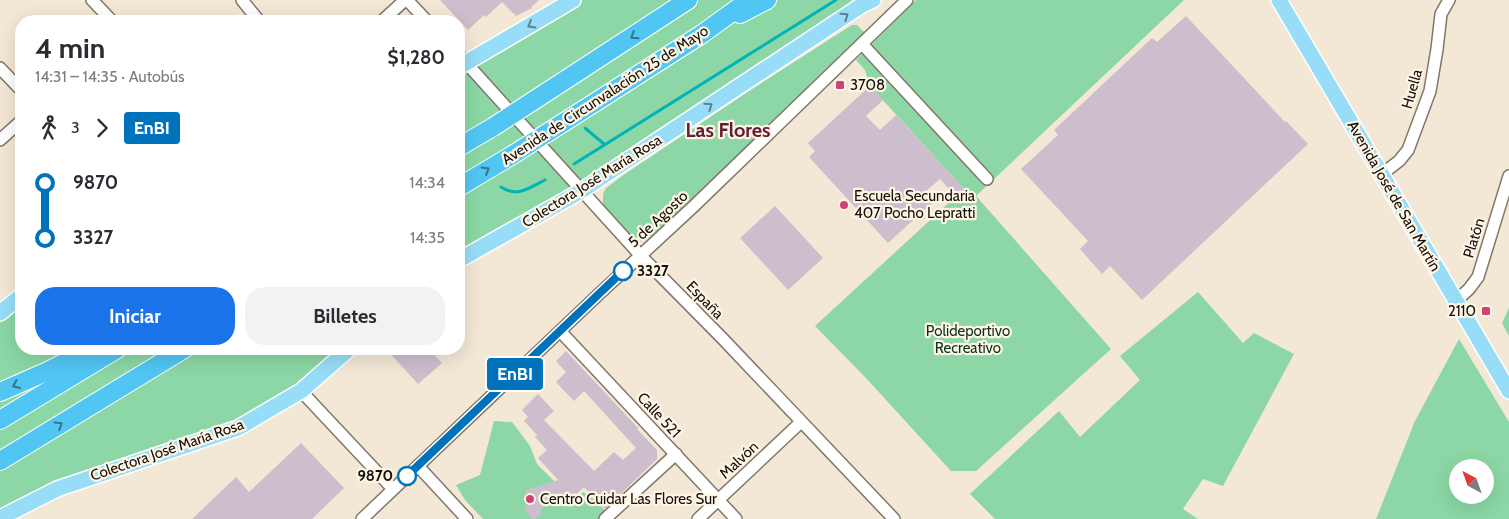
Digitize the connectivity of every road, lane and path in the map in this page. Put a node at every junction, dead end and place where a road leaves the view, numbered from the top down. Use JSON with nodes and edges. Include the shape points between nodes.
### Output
{"nodes":[{"id":1,"x":92,"y":0,"type":"edge"},
{"id":2,"x":242,"y":0,"type":"edge"},
{"id":3,"x":406,"y":0,"type":"edge"},
{"id":4,"x":573,"y":0,"type":"edge"},
{"id":5,"x":749,"y":0,"type":"edge"},
{"id":6,"x":767,"y":0,"type":"edge"},
{"id":7,"x":873,"y":0,"type":"edge"},
{"id":8,"x":907,"y":0,"type":"edge"},
{"id":9,"x":1279,"y":0,"type":"edge"},
{"id":10,"x":1449,"y":0,"type":"edge"},
{"id":11,"x":683,"y":3,"type":"edge"},
{"id":12,"x":106,"y":15,"type":"edge"},
{"id":13,"x":254,"y":15,"type":"edge"},
{"id":14,"x":389,"y":15,"type":"edge"},
{"id":15,"x":421,"y":15,"type":"edge"},
{"id":16,"x":702,"y":34,"type":"junction"},
{"id":17,"x":862,"y":44,"type":"junction"},
{"id":18,"x":465,"y":59,"type":"edge"},
{"id":19,"x":465,"y":65,"type":"edge"},
{"id":20,"x":0,"y":68,"type":"edge"},
{"id":21,"x":15,"y":84,"type":"edge"},
{"id":22,"x":15,"y":126,"type":"edge"},
{"id":23,"x":0,"y":140,"type":"edge"},
{"id":24,"x":465,"y":143,"type":"edge"},
{"id":25,"x":1382,"y":174,"type":"junction"},
{"id":26,"x":1509,"y":176,"type":"edge"},
{"id":27,"x":987,"y":179,"type":"dead end"},
{"id":28,"x":465,"y":183,"type":"edge"},
{"id":29,"x":581,"y":191,"type":"junction"},
{"id":30,"x":641,"y":256,"type":"junction"},
{"id":31,"x":465,"y":257,"type":"edge"},
{"id":32,"x":15,"y":301,"type":"edge"},
{"id":33,"x":1456,"y":302,"type":"junction"},
{"id":34,"x":0,"y":313,"type":"edge"},
{"id":35,"x":560,"y":331,"type":"junction"},
{"id":36,"x":79,"y":355,"type":"edge"},
{"id":37,"x":107,"y":355,"type":"edge"},
{"id":38,"x":174,"y":355,"type":"edge"},
{"id":39,"x":342,"y":355,"type":"edge"},
{"id":40,"x":301,"y":391,"type":"junction"},
{"id":41,"x":1509,"y":391,"type":"edge"},
{"id":42,"x":0,"y":392,"type":"edge"},
{"id":43,"x":0,"y":420,"type":"edge"},
{"id":44,"x":801,"y":422,"type":"junction"},
{"id":45,"x":676,"y":454,"type":"junction"},
{"id":46,"x":0,"y":462,"type":"edge"},
{"id":47,"x":418,"y":466,"type":"junction"},
{"id":48,"x":393,"y":489,"type":"junction"},
{"id":49,"x":718,"y":500,"type":"junction"},
{"id":50,"x":0,"y":518,"type":"edge"},
{"id":51,"x":367,"y":518,"type":"edge"},
{"id":52,"x":467,"y":519,"type":"edge"},
{"id":53,"x":605,"y":519,"type":"edge"},
{"id":54,"x":698,"y":519,"type":"edge"},
{"id":55,"x":736,"y":519,"type":"edge"},
{"id":56,"x":894,"y":519,"type":"edge"}],
"edges":[{"from":1,"to":12,"type":"street"},
{"from":2,"to":13,"type":"street"},
{"from":3,"to":14,"type":"street"},
{"from":3,"to":15,"type":"street"},
{"from":4,"to":18,"type":"main road","one_way":true},
{"from":5,"to":16,"type":"highway","name":"Avenida de Circunvalación 25 de Mayo"},
{"from":6,"to":16,"type":"highway"},
{"from":29,"to":7,"type":"main road","name":"Colectora José María Rosa","one_way":true},
{"from":8,"to":17,"type":"street","name":"5 de Agosto"},
{"from":9,"to":25,"type":"main road","name":"Avenida José de San Martín"},
{"from":10,"to":25,"type":"street","name":"Huella","via":[[1441,14],[1430,91],[1408,150]]},
{"from":11,"to":24,"type":"highway","one_way":true,"bridge":true},
{"from":28,"to":16,"type":"highway","name":"Avenida de Circunvalación 25 de Mayo","one_way":true,"bridge":true},
{"from":17,"to":27,"type":"street"},
{"from":17,"to":30,"type":"street","name":"5 de Agosto"},
{"from":19,"to":29,"type":"street","name":"España"},
{"from":20,"to":21,"type":"street"},
{"from":22,"to":23,"type":"street"},
{"from":25,"to":33,"type":"main road","name":"Avenida José de San Martín"},
{"from":26,"to":33,"type":"street","name":"Platón","via":[[1478,277]]},
{"from":29,"to":30,"type":"street","name":"España"},
{"from":29,"to":31,"type":"main road","name":"Colectora José María Rosa"},
{"from":30,"to":35,"type":"street","name":"5 de Agosto"},
{"from":30,"to":44,"type":"street","name":"España"},
{"from":32,"to":34,"type":"main road"},
{"from":33,"to":41,"type":"main road","name":"Avenida José de San Martín"},
{"from":35,"to":45,"type":"street","name":"Calle 521"},
{"from":35,"to":47,"type":"street","name":"5 de Agosto"},
{"from":36,"to":42,"type":"highway","one_way":true},
{"from":37,"to":43,"type":"highway"},
{"from":46,"to":38,"type":"highway","one_way":true},
{"from":39,"to":40,"type":"main road","name":"Colectora José María Rosa"},
{"from":40,"to":48,"type":"street"},
{"from":40,"to":50,"type":"main road","name":"Colectora José María Rosa","via":[[238,428],[66,486]]},
{"from":44,"to":49,"type":"street","name":"Malvón"},
{"from":44,"to":56,"type":"street","name":"España"},
{"from":45,"to":49,"type":"street","name":"Calle 521"},
{"from":45,"to":53,"type":"street"},
{"from":47,"to":48,"type":"street","name":"5 de Agosto"},
{"from":47,"to":52,"type":"street"},
{"from":48,"to":51,"type":"street","name":"5 de Agosto"},
{"from":49,"to":54,"type":"street","name":"Malvón"},
{"from":49,"to":55,"type":"street","name":"Calle 521"}]}
